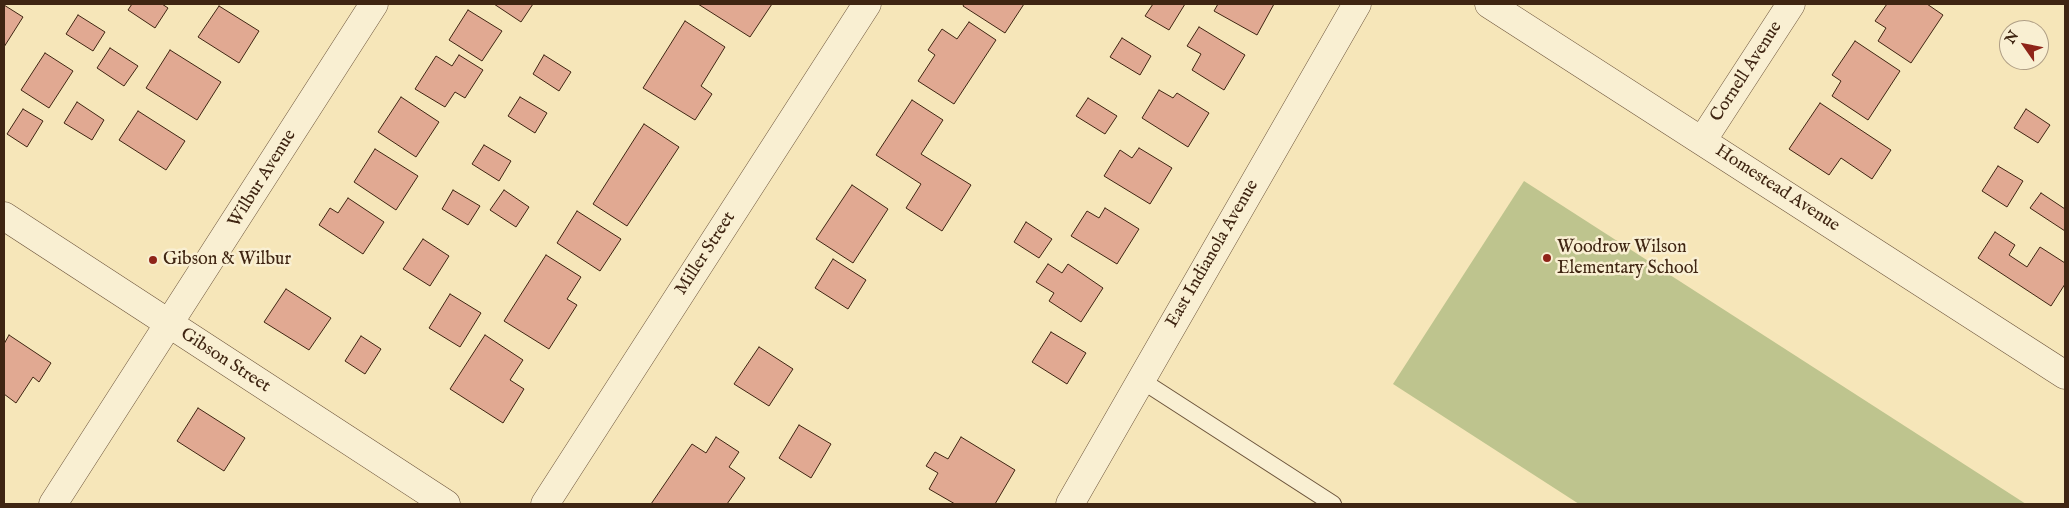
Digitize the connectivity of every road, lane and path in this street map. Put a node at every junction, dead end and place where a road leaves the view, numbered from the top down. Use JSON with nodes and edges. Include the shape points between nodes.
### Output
{"nodes":[{"id":1,"x":374,"y":4,"type":"edge"},
{"id":2,"x":867,"y":4,"type":"edge"},
{"id":3,"x":1357,"y":4,"type":"edge"},
{"id":4,"x":1488,"y":4,"type":"edge"},
{"id":5,"x":1791,"y":4,"type":"edge"},
{"id":6,"x":1702,"y":141,"type":"junction"},
{"id":7,"x":4,"y":216,"type":"edge"},
{"id":8,"x":169,"y":324,"type":"junction"},
{"id":9,"x":2065,"y":375,"type":"edge"},
{"id":10,"x":1141,"y":380,"type":"junction"},
{"id":11,"x":53,"y":504,"type":"edge"},
{"id":12,"x":446,"y":504,"type":"edge"},
{"id":13,"x":545,"y":504,"type":"edge"},
{"id":14,"x":1070,"y":504,"type":"edge"},
{"id":15,"x":1333,"y":504,"type":"edge"}],
"edges":[{"from":1,"to":8,"type":"street","name":"Wilbur Avenue"},
{"from":2,"to":13,"type":"street","name":"Miller Street"},
{"from":3,"to":10,"type":"street","name":"East Indianola Avenue"},
{"from":4,"to":6,"type":"street","name":"Homestead Avenue"},
{"from":5,"to":6,"type":"street","name":"Cornell Avenue"},
{"from":6,"to":9,"type":"street","name":"Homestead Avenue"},
{"from":7,"to":8,"type":"street","name":"Gibson Street"},
{"from":8,"to":11,"type":"street","name":"Wilbur Avenue"},
{"from":8,"to":12,"type":"street","name":"Gibson Street"},
{"from":10,"to":14,"type":"street","name":"East Indianola Avenue"},
{"from":10,"to":15,"type":"lane"}]}
